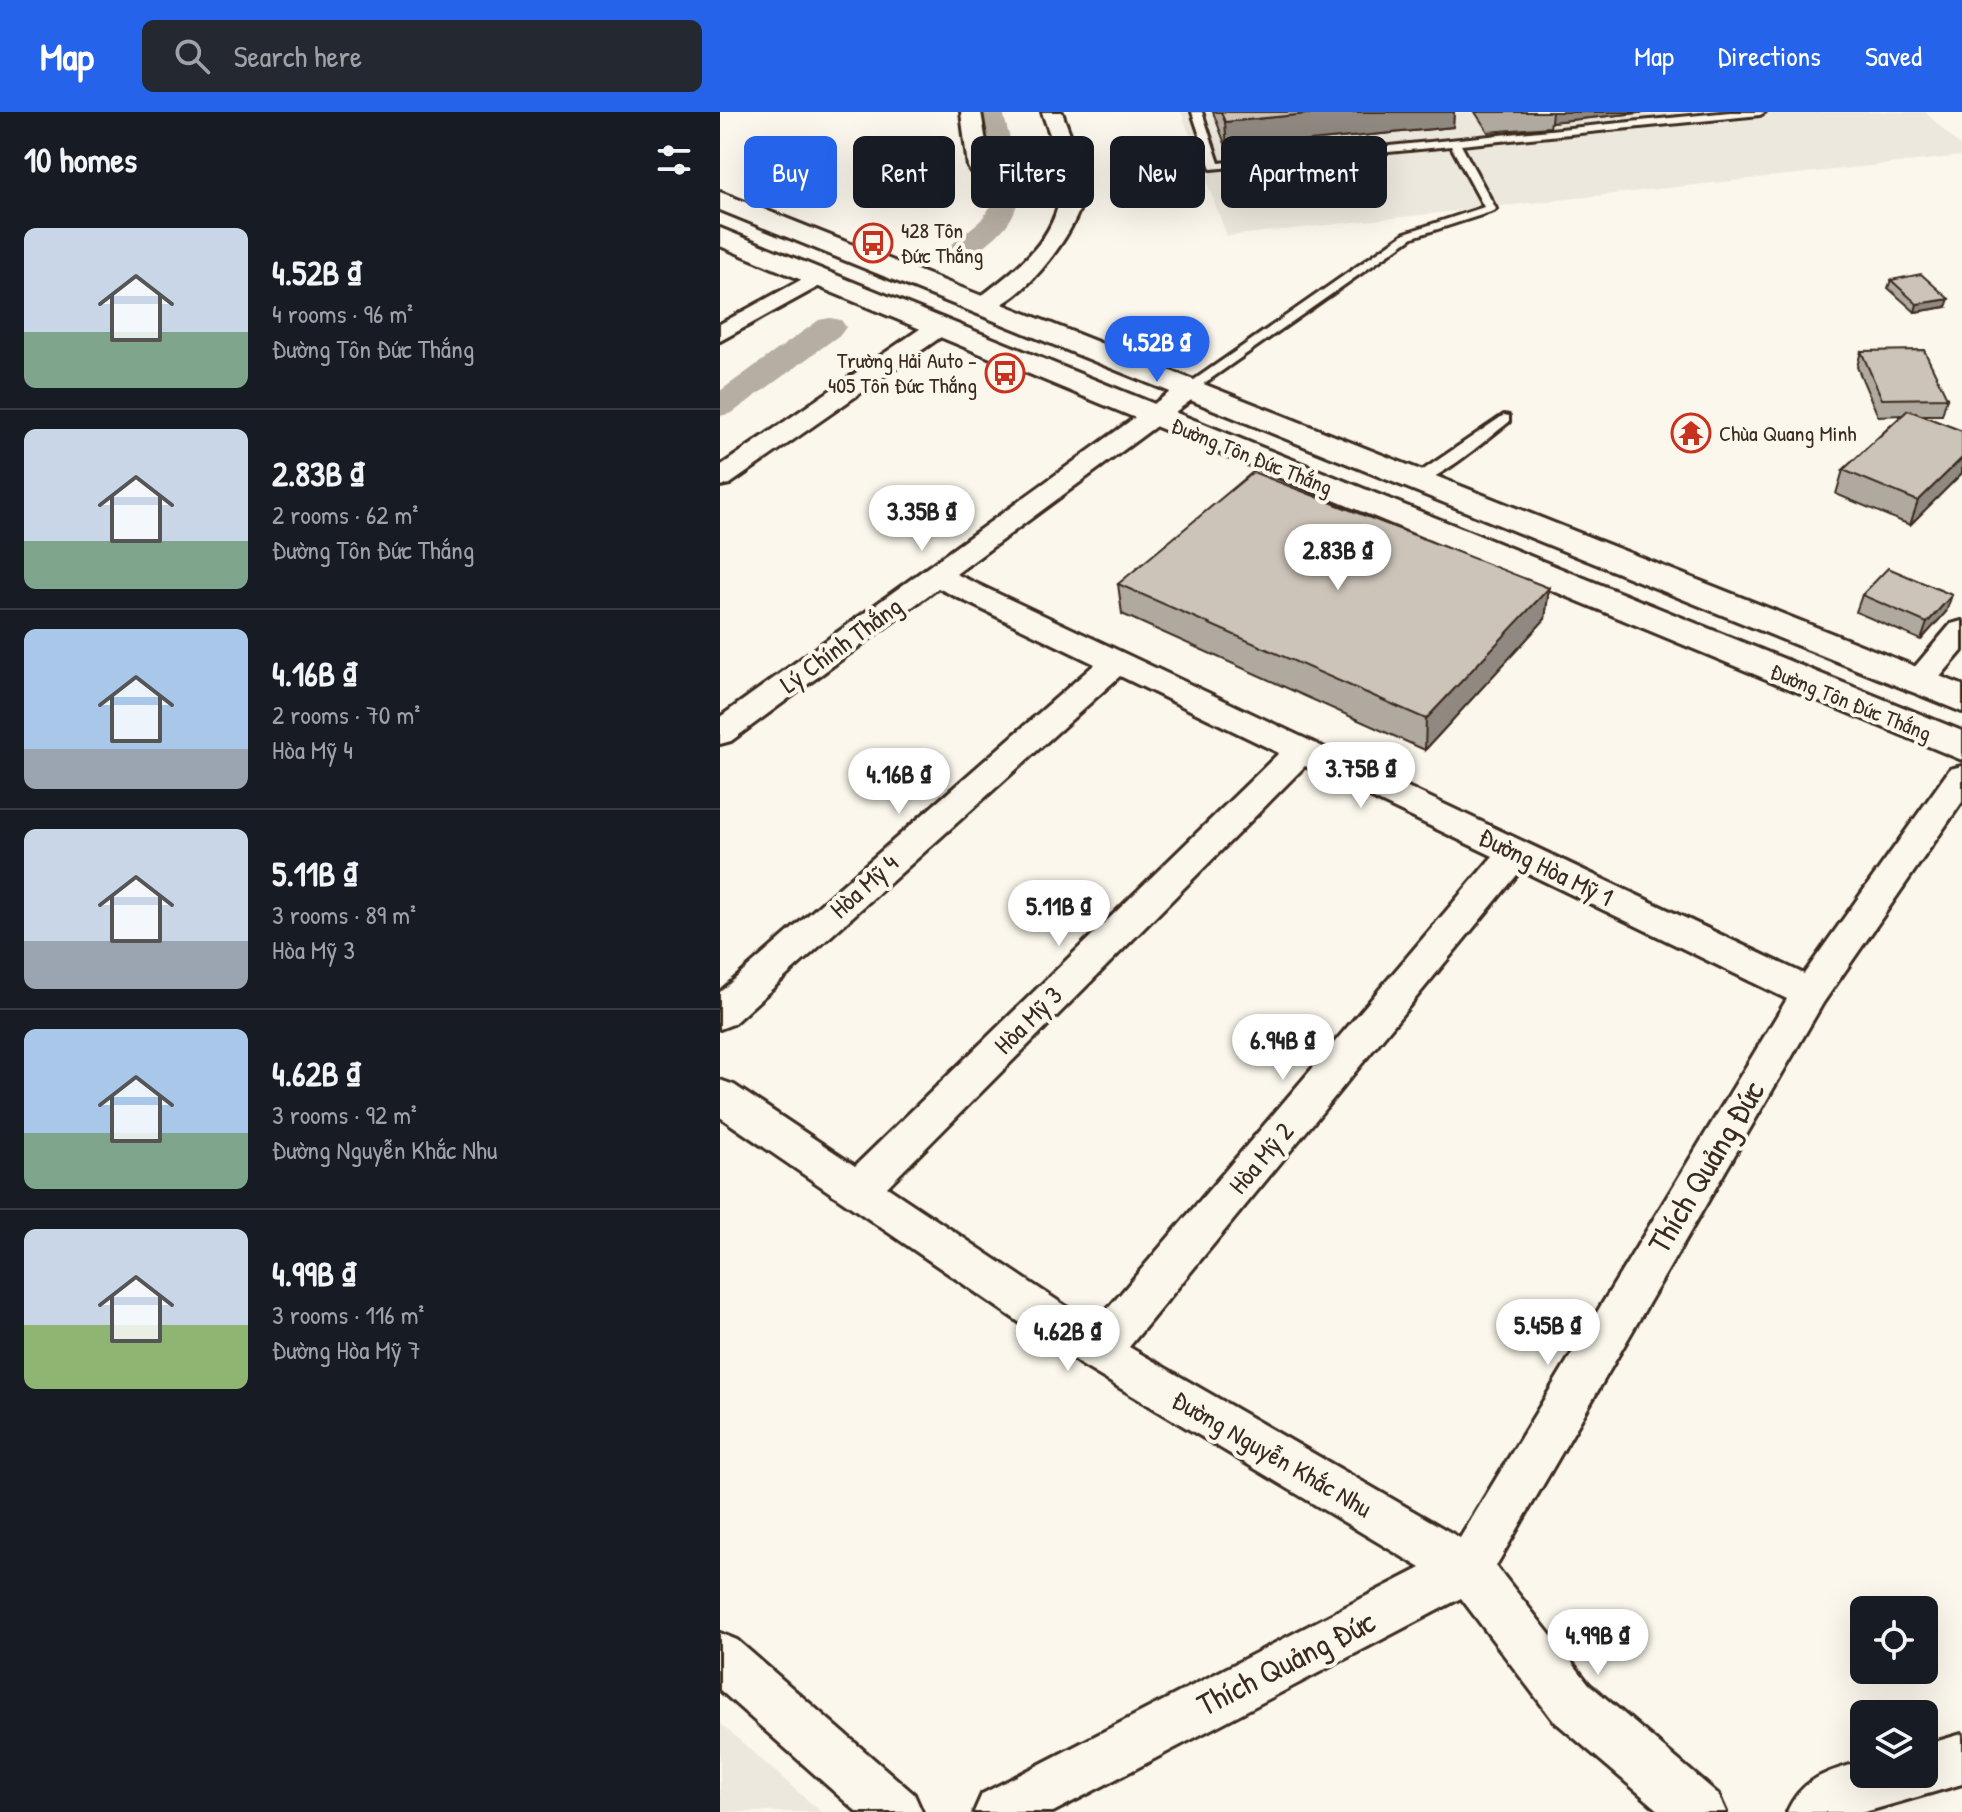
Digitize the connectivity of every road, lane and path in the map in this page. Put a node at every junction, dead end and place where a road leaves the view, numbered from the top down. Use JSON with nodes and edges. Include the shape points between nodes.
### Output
{"nodes":[{"id":1,"x":971,"y":112,"type":"edge"},
{"id":2,"x":1052,"y":112,"type":"edge"},
{"id":3,"x":1197,"y":112,"type":"edge"},
{"id":4,"x":1760,"y":112,"type":"edge"},
{"id":5,"x":974,"y":136,"type":"edge"},
{"id":6,"x":1455,"y":144,"type":"junction"},
{"id":7,"x":720,"y":200,"type":"edge"},
{"id":8,"x":723,"y":240,"type":"edge"},
{"id":9,"x":819,"y":277,"type":"junction"},
{"id":10,"x":984,"y":305,"type":"junction"},
{"id":11,"x":939,"y":327,"type":"junction"},
{"id":12,"x":720,"y":334,"type":"edge"},
{"id":13,"x":1189,"y":390,"type":"junction"},
{"id":14,"x":1156,"y":417,"type":"junction"},
{"id":15,"x":1504,"y":419,"type":"dead end"},
{"id":16,"x":720,"y":478,"type":"edge"},
{"id":17,"x":1418,"y":480,"type":"junction"},
{"id":18,"x":936,"y":576,"type":"junction"},
{"id":19,"x":1962,"y":631,"type":"edge"},
{"id":20,"x":1117,"y":662,"type":"junction"},
{"id":21,"x":1918,"y":683,"type":"junction"},
{"id":22,"x":1962,"y":699,"type":"edge"},
{"id":23,"x":720,"y":733,"type":"edge"},
{"id":24,"x":1962,"y":746,"type":"edge"},
{"id":25,"x":1302,"y":750,"type":"junction"},
{"id":26,"x":1962,"y":777,"type":"edge"},
{"id":27,"x":1515,"y":853,"type":"junction"},
{"id":28,"x":1810,"y":993,"type":"junction"},
{"id":29,"x":720,"y":1014,"type":"edge"},
{"id":30,"x":720,"y":1096,"type":"edge"},
{"id":31,"x":858,"y":1189,"type":"junction"},
{"id":32,"x":1098,"y":1352,"type":"junction"},
{"id":33,"x":1468,"y":1569,"type":"junction"},
{"id":34,"x":720,"y":1657,"type":"edge"},
{"id":35,"x":1962,"y":1759,"type":"edge"},
{"id":36,"x":1938,"y":1766,"type":"edge"},
{"id":37,"x":1860,"y":1788,"type":"edge"},
{"id":38,"x":896,"y":1812,"type":"edge"},
{"id":39,"x":1000,"y":1812,"type":"edge"},
{"id":40,"x":1700,"y":1812,"type":"edge"},
{"id":41,"x":1813,"y":1812,"type":"edge"}],
"edges":[{"from":1,"to":5,"type":"street"},
{"from":2,"to":10,"type":"street","via":[[1072,173],[1063,229],[1049,252]]},
{"from":3,"to":6,"type":"lane","via":[[1215,167]]},
{"from":4,"to":6,"type":"lane"},
{"from":6,"to":13,"type":"lane","via":[[1490,209],[1409,235]]},
{"from":7,"to":10,"type":"highway","name":"Đường Tôn Đức Thắng"},
{"from":8,"to":9,"type":"highway","name":"Đường Tôn Đức Thắng"},
{"from":9,"to":11,"type":"highway","name":"Đường Tôn Đức Thắng"},
{"from":9,"to":12,"type":"street"},
{"from":10,"to":13,"type":"highway","name":"Đường Tôn Đức Thắng"},
{"from":11,"to":14,"type":"highway","name":"Đường Tôn Đức Thắng"},
{"from":11,"to":16,"type":"street"},
{"from":13,"to":14,"type":"street","name":"Lý Chính Thắng"},
{"from":13,"to":17,"type":"highway","name":"Đường Tôn Đức Thắng"},
{"from":14,"to":18,"type":"street","name":"Lý Chính Thắng"},
{"from":14,"to":24,"type":"highway","name":"Đường Tôn Đức Thắng"},
{"from":15,"to":17,"type":"lane"},
{"from":17,"to":21,"type":"highway","name":"Đường Tôn Đức Thắng"},
{"from":18,"to":20,"type":"street","name":"Đường Hòa Mỹ 1"},
{"from":18,"to":23,"type":"street","name":"Lý Chính Thắng"},
{"from":19,"to":21,"type":"street"},
{"from":20,"to":25,"type":"street","name":"Đường Hòa Mỹ 1"},
{"from":20,"to":29,"type":"street","name":"Hòa Mỹ 4"},
{"from":21,"to":22,"type":"highway","name":"Đường Tôn Đức Thắng"},
{"from":25,"to":27,"type":"street","name":"Đường Hòa Mỹ 1"},
{"from":25,"to":31,"type":"street","name":"Hòa Mỹ 3"},
{"from":26,"to":28,"type":"street","name":"Thích Quảng Đức"},
{"from":27,"to":28,"type":"street","name":"Đường Hòa Mỹ 1"},
{"from":27,"to":32,"type":"street","name":"Hòa Mỹ 2"},
{"from":28,"to":33,"type":"street","name":"Thích Quảng Đức"},
{"from":30,"to":31,"type":"street","name":"Đường Nguyễn Khắc Nhu"},
{"from":31,"to":32,"type":"street","name":"Đường Nguyễn Khắc Nhu"},
{"from":32,"to":33,"type":"street","name":"Đường Nguyễn Khắc Nhu"},
{"from":33,"to":39,"type":"street","name":"Thích Quảng Đức"},
{"from":33,"to":40,"type":"street","via":[[1571,1702]]},
{"from":34,"to":38,"type":"street"},
{"from":35,"to":36,"type":"street"},
{"from":37,"to":41,"type":"street","via":[[1831,1796]]}]}
